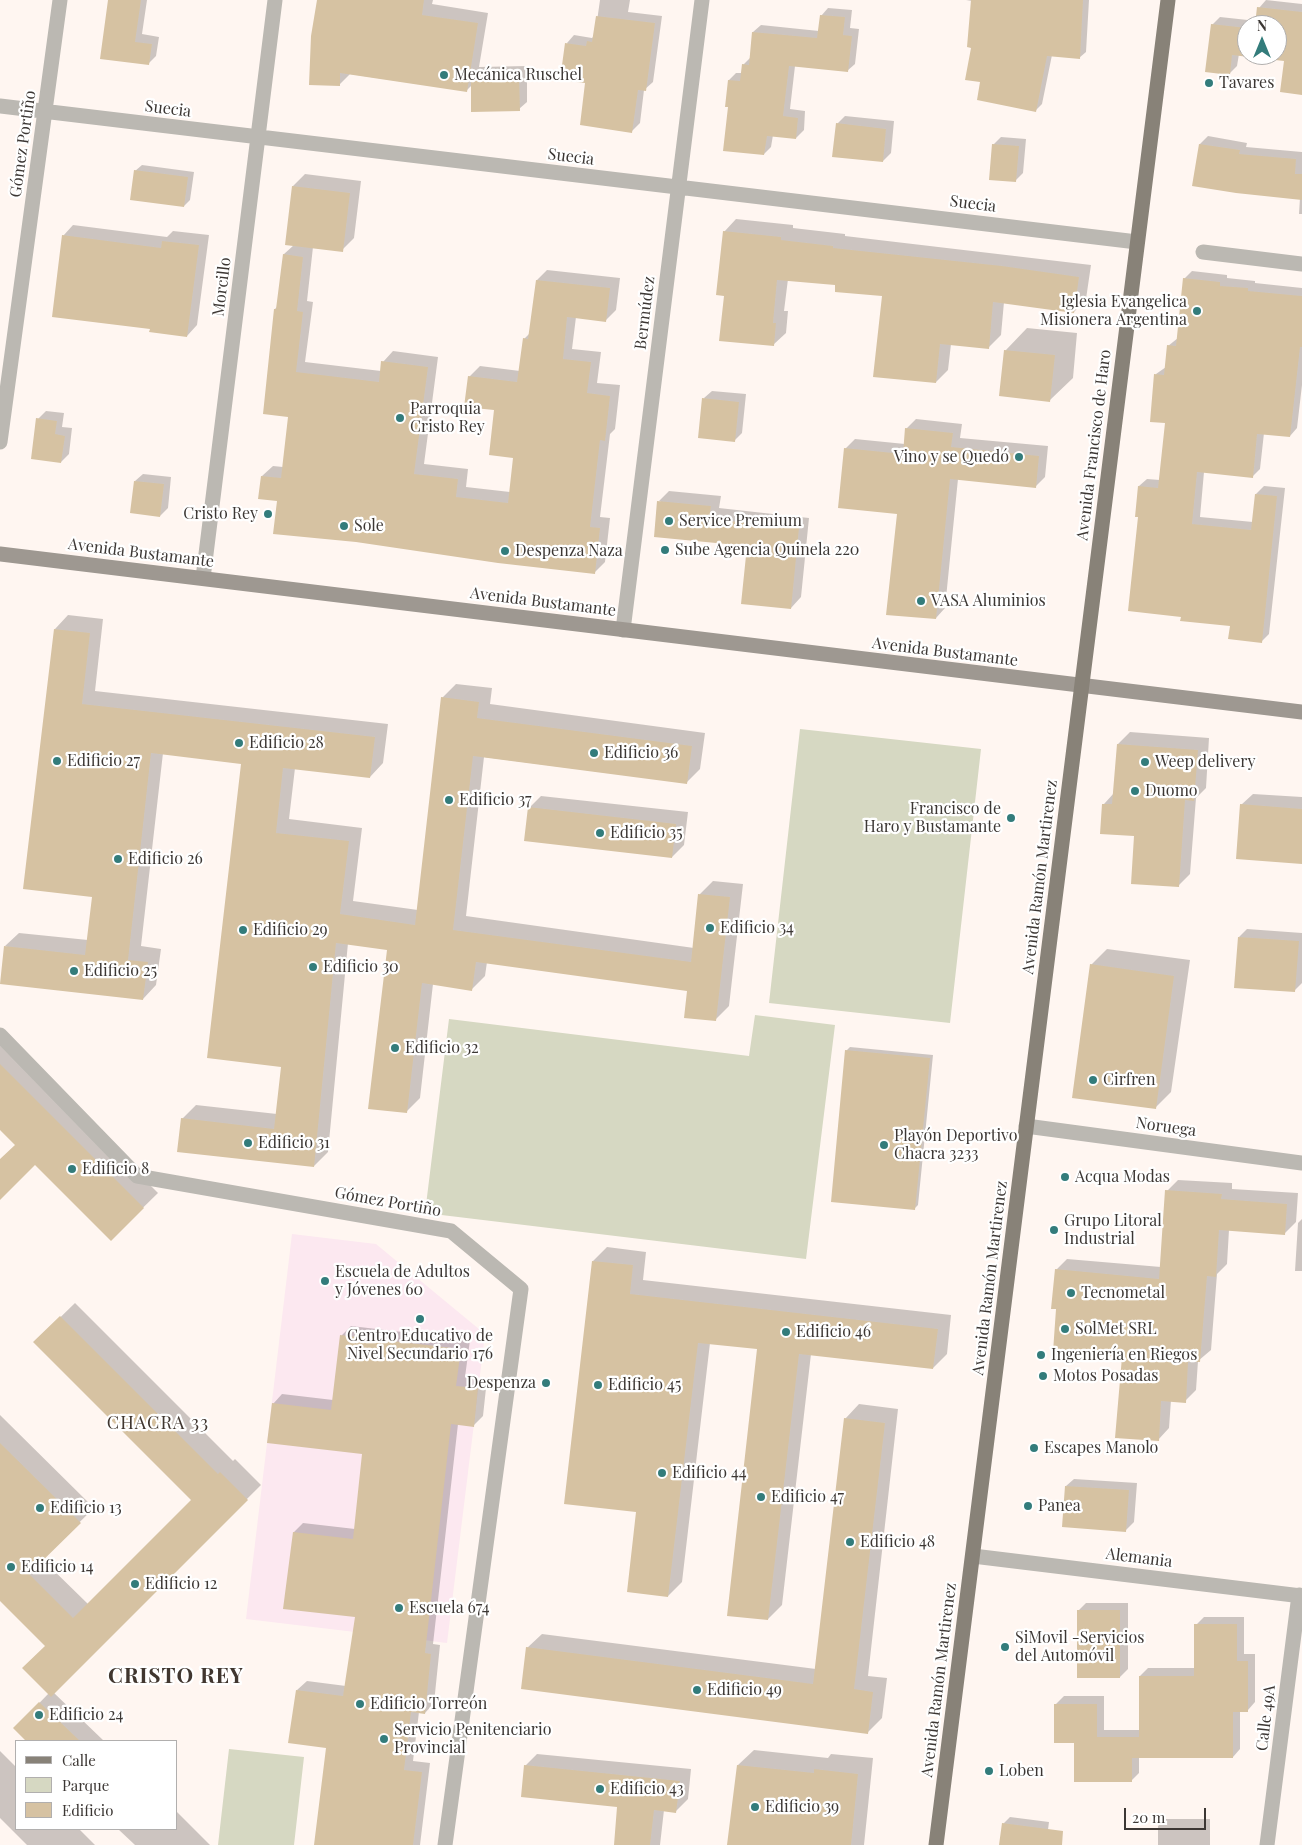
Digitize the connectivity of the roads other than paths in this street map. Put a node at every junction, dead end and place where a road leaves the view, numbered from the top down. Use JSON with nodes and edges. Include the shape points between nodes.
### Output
{"nodes":[{"id":1,"x":60,"y":0,"type":"edge"},
{"id":2,"x":275,"y":0,"type":"edge"},
{"id":3,"x":702,"y":0,"type":"edge"},
{"id":4,"x":1168,"y":0,"type":"edge"},
{"id":5,"x":0,"y":106,"type":"edge"},
{"id":6,"x":45,"y":112,"type":"junction"},
{"id":7,"x":258,"y":137,"type":"junction"},
{"id":8,"x":678,"y":187,"type":"junction"},
{"id":9,"x":1137,"y":242,"type":"junction"},
{"id":10,"x":1202,"y":252,"type":"dead end"},
{"id":11,"x":1302,"y":264,"type":"edge"},
{"id":12,"x":0,"y":442,"type":"edge"},
{"id":13,"x":0,"y":554,"type":"edge"},
{"id":14,"x":203,"y":578,"type":"junction"},
{"id":15,"x":623,"y":630,"type":"junction"},
{"id":16,"x":1082,"y":686,"type":"junction"},
{"id":17,"x":1302,"y":712,"type":"edge"},
{"id":18,"x":0,"y":1035,"type":"edge"},
{"id":19,"x":1026,"y":1126,"type":"junction"},
{"id":20,"x":1302,"y":1163,"type":"edge"},
{"id":21,"x":973,"y":1556,"type":"junction"},
{"id":22,"x":1301,"y":1596,"type":"edge"},
{"id":23,"x":445,"y":1845,"type":"edge"},
{"id":24,"x":936,"y":1845,"type":"edge"},
{"id":25,"x":1267,"y":1845,"type":"edge"}],
"edges":[{"from":1,"to":6,"type":"street","name":"Gómez Portiño"},
{"from":2,"to":7,"type":"street","name":"Morcillo"},
{"from":3,"to":8,"type":"street","name":"Bermúdez"},
{"from":4,"to":9,"type":"main road","name":"Avenida Francisco de Haro"},
{"from":5,"to":6,"type":"street","name":"Suecia"},
{"from":6,"to":7,"type":"street","name":"Suecia"},
{"from":6,"to":12,"type":"street","name":"Gómez Portiño"},
{"from":7,"to":8,"type":"street","name":"Suecia"},
{"from":7,"to":14,"type":"street","name":"Morcillo"},
{"from":8,"to":9,"type":"street","name":"Suecia"},
{"from":8,"to":15,"type":"street","name":"Bermúdez"},
{"from":9,"to":16,"type":"main road","name":"Avenida Francisco de Haro"},
{"from":10,"to":11,"type":"street"},
{"from":13,"to":14,"type":"main road","name":"Avenida Bustamante"},
{"from":14,"to":15,"type":"main road","name":"Avenida Bustamante"},
{"from":15,"to":16,"type":"main road","name":"Avenida Bustamante"},
{"from":16,"to":17,"type":"main road","name":"Avenida Bustamante"},
{"from":16,"to":19,"type":"main road","name":"Avenida Ramón Martirenez"},
{"from":18,"to":23,"type":"street","name":"Gómez Portiño","via":[[137,1176],[452,1231],[521,1290]]},
{"from":19,"to":20,"type":"street","name":"Noruega"},
{"from":19,"to":21,"type":"main road","name":"Avenida Ramón Martirenez"},
{"from":21,"to":22,"type":"street","name":"Alemania"},
{"from":21,"to":24,"type":"main road","name":"Avenida Ramón Martirenez"},
{"from":22,"to":25,"type":"street","name":"Calle 49A"}]}
